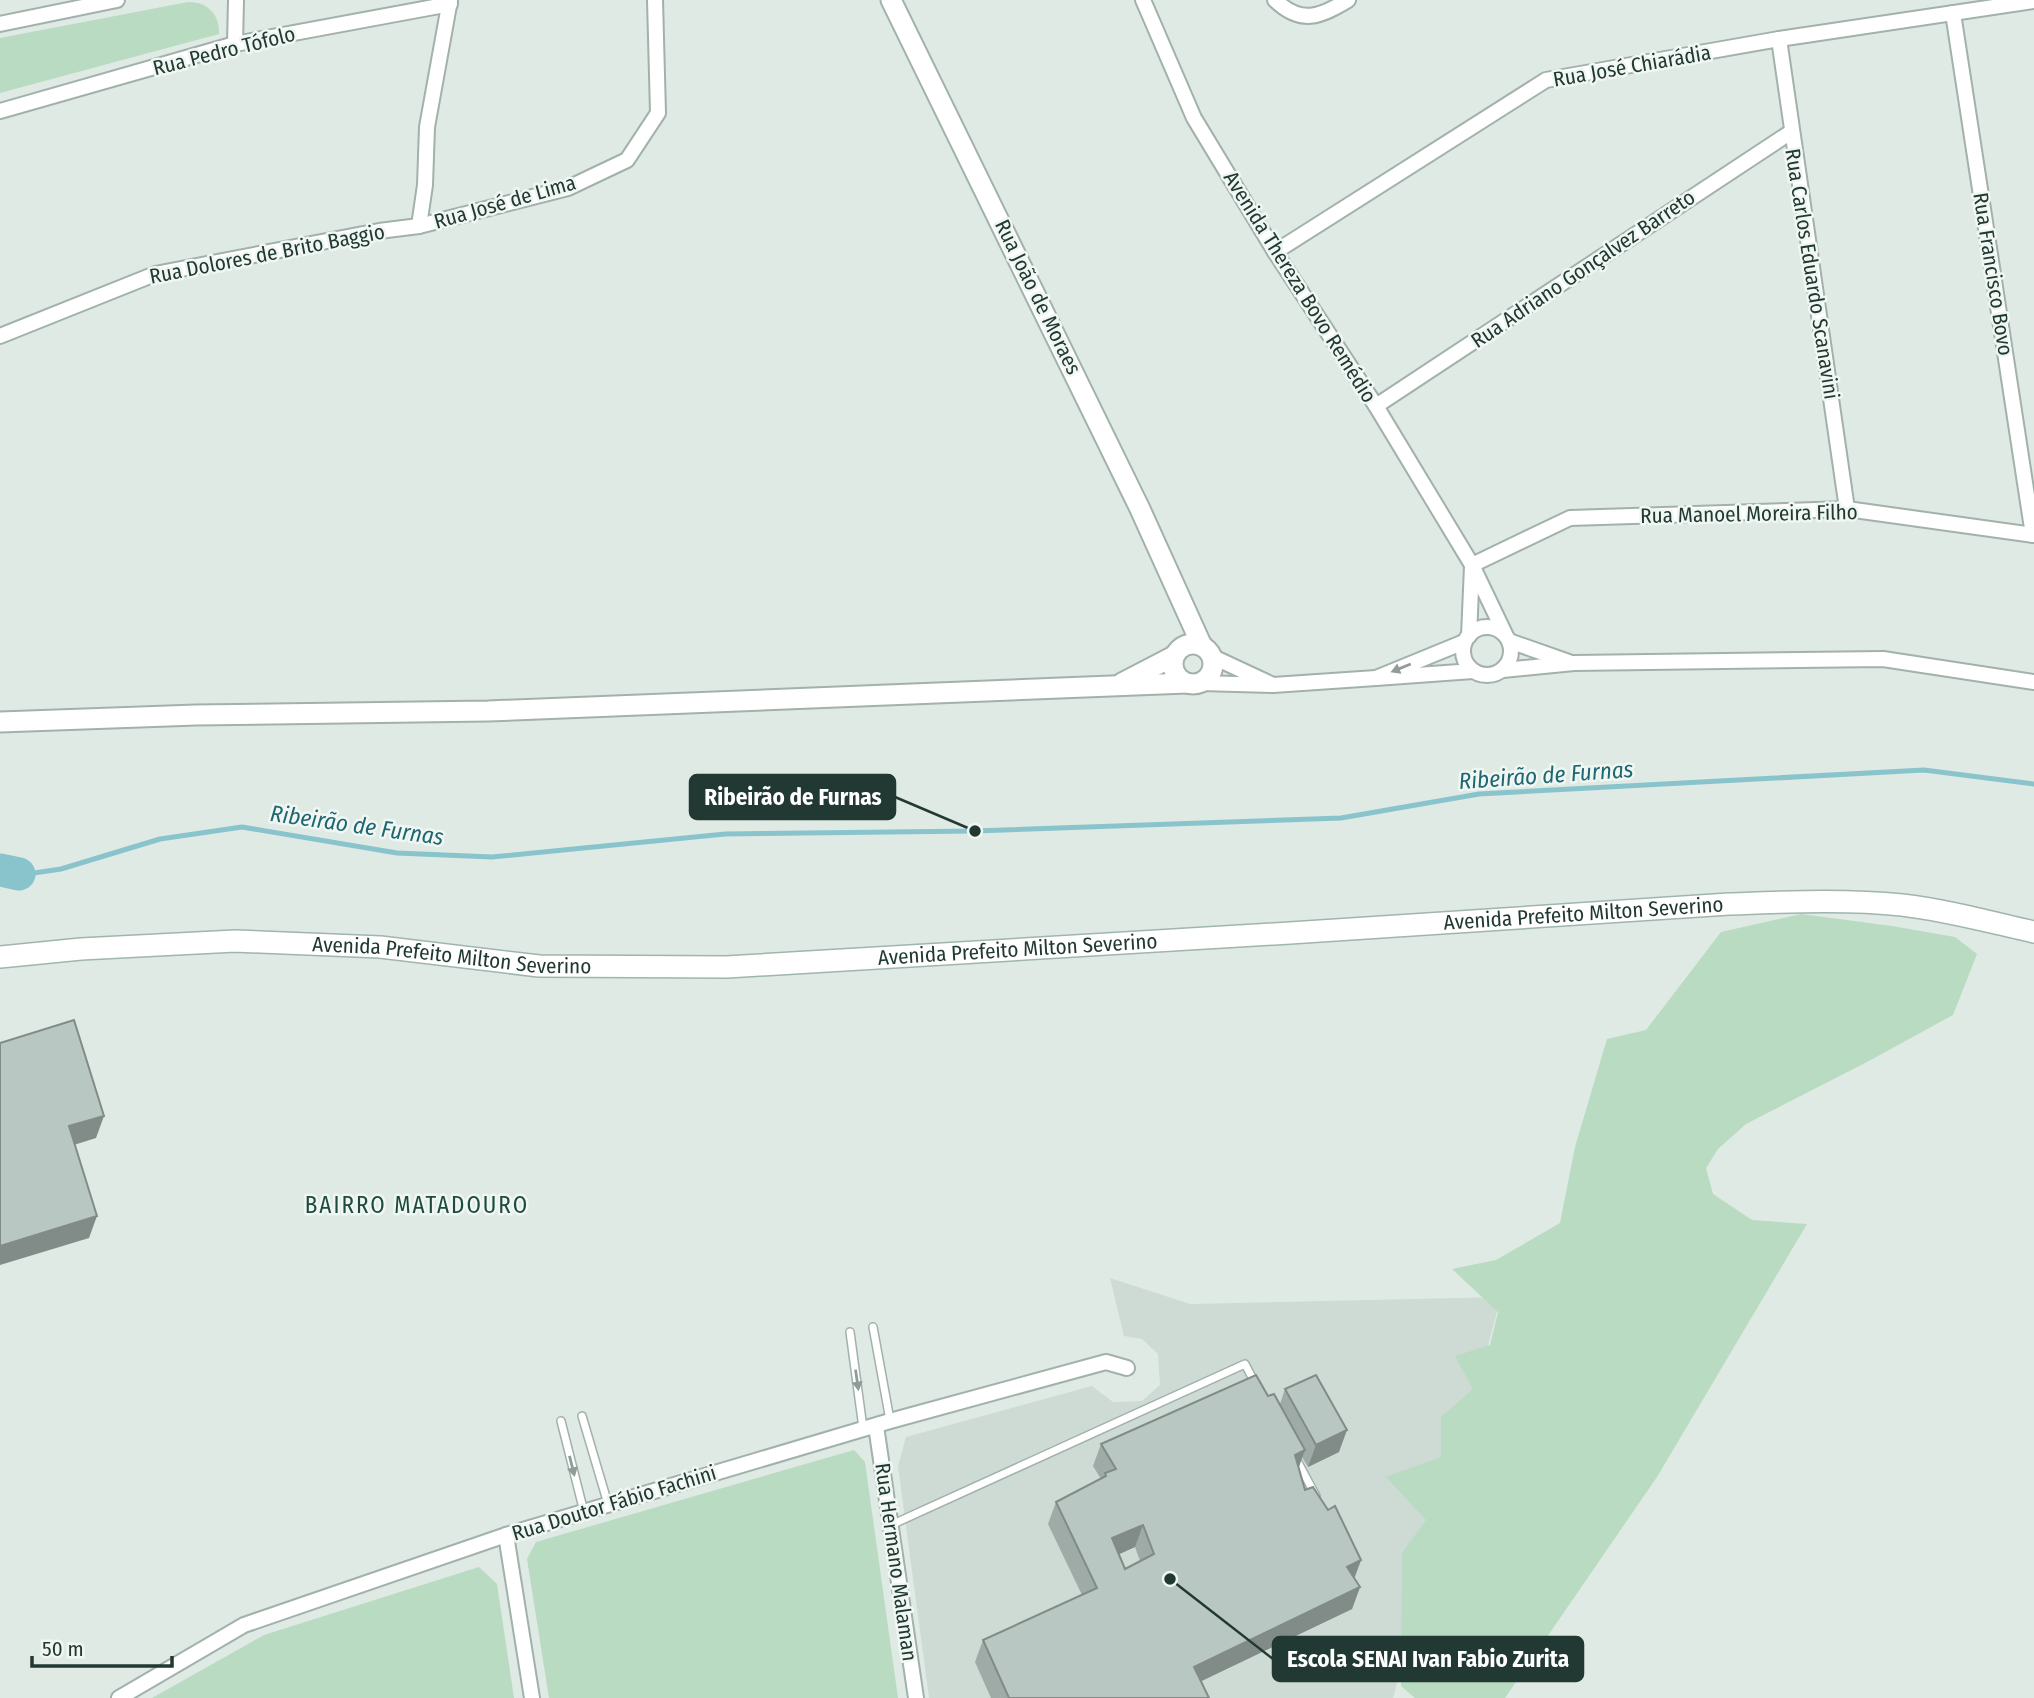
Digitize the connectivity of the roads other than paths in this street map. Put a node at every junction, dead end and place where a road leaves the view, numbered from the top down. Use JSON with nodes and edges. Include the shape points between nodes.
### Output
{"nodes":[{"id":1,"x":117,"y":0,"type":"edge"},
{"id":2,"x":236,"y":0,"type":"edge"},
{"id":3,"x":655,"y":0,"type":"edge"},
{"id":4,"x":891,"y":0,"type":"edge"},
{"id":5,"x":1143,"y":0,"type":"edge"},
{"id":6,"x":1275,"y":0,"type":"edge"},
{"id":7,"x":1348,"y":0,"type":"edge"},
{"id":8,"x":2034,"y":1,"type":"edge"},
{"id":9,"x":450,"y":2,"type":"edge"},
{"id":10,"x":1954,"y":13,"type":"junction"},
{"id":11,"x":0,"y":24,"type":"edge"},
{"id":12,"x":1779,"y":39,"type":"junction"},
{"id":13,"x":235,"y":44,"type":"junction"},
{"id":14,"x":0,"y":111,"type":"edge"},
{"id":15,"x":1790,"y":132,"type":"junction"},
{"id":16,"x":419,"y":226,"type":"junction"},
{"id":17,"x":1275,"y":252,"type":"junction"},
{"id":18,"x":0,"y":336,"type":"edge"},
{"id":19,"x":1376,"y":406,"type":"junction"},
{"id":20,"x":1847,"y":509,"type":"junction"},
{"id":21,"x":2033,"y":535,"type":"edge"},
{"id":22,"x":1472,"y":565,"type":"junction"},
{"id":23,"x":1180,"y":596,"type":"junction"},
{"id":24,"x":1507,"y":637,"type":"junction"},
{"id":25,"x":1466,"y":639,"type":"junction"},
{"id":26,"x":1207,"y":651,"type":"junction"},
{"id":27,"x":1176,"y":653,"type":"junction"},
{"id":28,"x":1574,"y":663,"type":"junction"},
{"id":29,"x":1503,"y":670,"type":"junction"},
{"id":30,"x":1473,"y":671,"type":"junction"},
{"id":31,"x":1376,"y":678,"type":"junction"},
{"id":32,"x":2034,"y":682,"type":"edge"},
{"id":33,"x":1194,"y":683,"type":"junction"},
{"id":34,"x":1273,"y":685,"type":"junction"},
{"id":35,"x":1115,"y":687,"type":"junction"},
{"id":36,"x":0,"y":722,"type":"edge"},
{"id":37,"x":2034,"y":932,"type":"edge"},
{"id":38,"x":0,"y":957,"type":"edge"},
{"id":39,"x":873,"y":1327,"type":"dead end"},
{"id":40,"x":850,"y":1332,"type":"dead end"},
{"id":41,"x":1127,"y":1368,"type":"dead end"},
{"id":42,"x":1258,"y":1388,"type":"edge"},
{"id":43,"x":582,"y":1416,"type":"dead end"},
{"id":44,"x":561,"y":1421,"type":"dead end"},
{"id":45,"x":876,"y":1425,"type":"junction"},
{"id":46,"x":1290,"y":1447,"type":"edge"},
{"id":47,"x":608,"y":1503,"type":"junction"},
{"id":48,"x":1322,"y":1506,"type":"edge"},
{"id":49,"x":584,"y":1511,"type":"junction"},
{"id":50,"x":891,"y":1525,"type":"junction"},
{"id":51,"x":506,"y":1535,"type":"junction"},
{"id":52,"x":119,"y":1698,"type":"edge"},
{"id":53,"x":532,"y":1698,"type":"edge"},
{"id":54,"x":916,"y":1698,"type":"edge"}],
"edges":[{"from":1,"to":11,"type":"street"},
{"from":2,"to":13,"type":"street"},
{"from":3,"to":16,"type":"street","name":"Rua José de Lima","via":[[659,113],[627,160],[568,188]]},
{"from":4,"to":23,"type":"street","name":"Rua João de Moraes"},
{"from":5,"to":17,"type":"street","name":"Avenida Thereza Bovo Remédio","via":[[1195,118]]},
{"from":6,"to":7,"type":"street","via":[[1301,18],[1328,12]]},
{"from":8,"to":10,"type":"street","name":"Rua José Chiarádia"},
{"from":9,"to":13,"type":"street","name":"Rua Pedro Tófolo"},
{"from":9,"to":16,"type":"street","via":[[427,127]]},
{"from":10,"to":12,"type":"street","name":"Rua José Chiarádia"},
{"from":10,"to":21,"type":"street","name":"Rua Francisco Bovo"},
{"from":12,"to":15,"type":"street","name":"Rua Carlos Eduardo Scanavini"},
{"from":12,"to":17,"type":"street","name":"Rua José Chiarádia","via":[[1546,80]]},
{"from":13,"to":14,"type":"street","name":"Rua Pedro Tófolo"},
{"from":15,"to":19,"type":"street","name":"Rua Adriano Gonçalvez Barreto"},
{"from":15,"to":20,"type":"street","name":"Rua Carlos Eduardo Scanavini"},
{"from":16,"to":18,"type":"street","name":"Rua Dolores de Brito Baggio","via":[[155,274]]},
{"from":17,"to":19,"type":"street","name":"Avenida Thereza Bovo Remédio"},
{"from":19,"to":22,"type":"street","name":"Avenida Thereza Bovo Remédio"},
{"from":20,"to":21,"type":"street","name":"Rua Manoel Moreira Filho"},
{"from":20,"to":22,"type":"street","name":"Rua Manoel Moreira Filho","via":[[1570,518]]},
{"from":22,"to":24,"type":"street","name":"Avenida Thereza Bovo Remédio"},
{"from":22,"to":25,"type":"street"},
{"from":23,"to":26,"type":"street","name":"Rua João de Moraes"},
{"from":23,"to":27,"type":"street","name":"Rua João de Moraes"},
{"from":24,"to":25,"type":"street","via":[[1490,627],[1478,629]]},
{"from":24,"to":28,"type":"street"},
{"from":24,"to":29,"type":"street","via":[[1511,657]]},
{"from":25,"to":30,"type":"street","via":[[1464,658]]},
{"from":25,"to":31,"type":"street","one_way":true},
{"from":26,"to":27,"type":"street","via":[[1190,644]]},
{"from":26,"to":33,"type":"street","via":[[1213,668],[1206,679]]},
{"from":26,"to":34,"type":"street"},
{"from":27,"to":33,"type":"street","via":[[1173,669],[1181,680]]},
{"from":27,"to":35,"type":"street"},
{"from":28,"to":29,"type":"street"},
{"from":28,"to":32,"type":"street","via":[[1883,659]]},
{"from":29,"to":30,"type":"street","via":[[1488,676]]},
{"from":30,"to":31,"type":"street"},
{"from":31,"to":34,"type":"street"},
{"from":33,"to":34,"type":"street"},
{"from":33,"to":35,"type":"street"},
{"from":35,"to":36,"type":"street","via":[[488,711]]},
{"from":37,"to":38,"type":"main road","name":"Avenida Prefeito Milton Severino","via":[[1901,905],[1793,902],[727,967],[539,966],[380,947],[235,941]]},
{"from":39,"to":45,"type":"lane"},
{"from":40,"to":45,"type":"lane","one_way":true},
{"from":41,"to":45,"type":"street","name":"Rua Doutor Fábio Fachini","via":[[1106,1362]]},
{"from":42,"to":50,"type":"lane","via":[[1245,1364]]},
{"from":43,"to":47,"type":"lane"},
{"from":44,"to":49,"type":"lane","one_way":true},
{"from":45,"to":47,"type":"street","name":"Rua Doutor Fábio Fachini"},
{"from":45,"to":50,"type":"street","name":"Rua Hermano Malaman"},
{"from":46,"to":48,"type":"lane"},
{"from":47,"to":49,"type":"street","name":"Rua Doutor Fábio Fachini"},
{"from":49,"to":51,"type":"street","name":"Rua Doutor Fábio Fachini"},
{"from":50,"to":54,"type":"street","name":"Rua Hermano Malaman"},
{"from":51,"to":52,"type":"street","name":"Rua Doutor Fábio Fachini","via":[[244,1625]]},
{"from":51,"to":53,"type":"street"}]}
